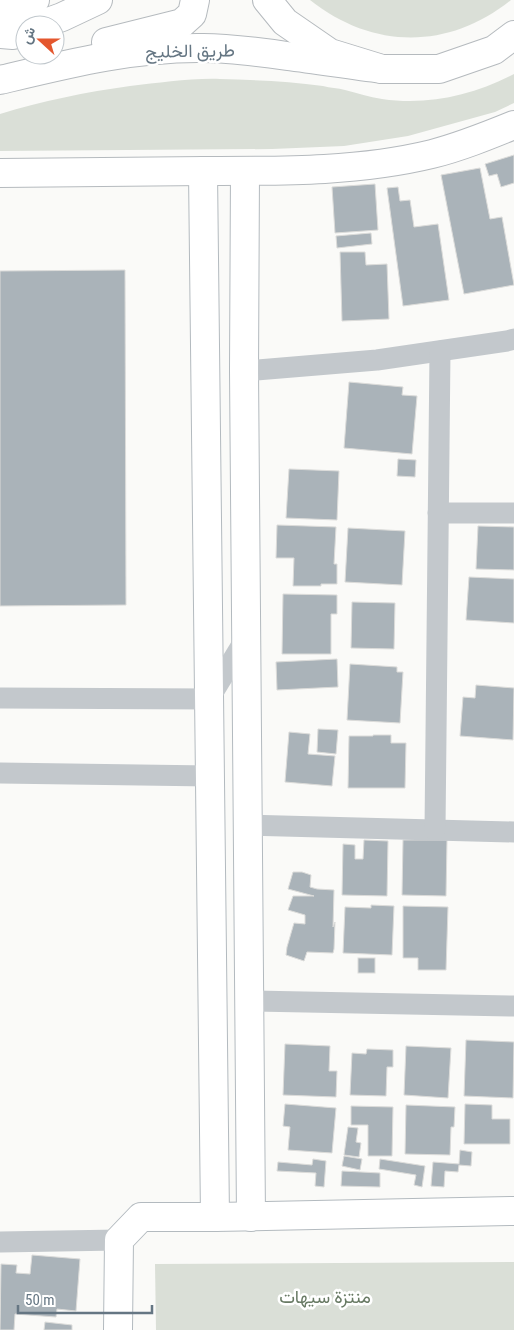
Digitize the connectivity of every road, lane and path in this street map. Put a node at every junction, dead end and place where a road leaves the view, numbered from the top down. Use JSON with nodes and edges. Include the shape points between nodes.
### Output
{"nodes":[{"id":1,"x":35,"y":0,"type":"edge"},
{"id":2,"x":98,"y":0,"type":"edge"},
{"id":3,"x":195,"y":0,"type":"edge"},
{"id":4,"x":267,"y":0,"type":"edge"},
{"id":5,"x":0,"y":14,"type":"edge"},
{"id":6,"x":65,"y":16,"type":"edge"},
{"id":7,"x":0,"y":34,"type":"edge"},
{"id":8,"x":15,"y":34,"type":"edge"},
{"id":9,"x":514,"y":36,"type":"edge"},
{"id":10,"x":382,"y":69,"type":"junction"},
{"id":11,"x":0,"y":75,"type":"edge"},
{"id":12,"x":0,"y":80,"type":"edge"},
{"id":13,"x":514,"y":125,"type":"edge"},
{"id":14,"x":203,"y":171,"type":"junction"},
{"id":15,"x":245,"y":171,"type":"junction"},
{"id":16,"x":0,"y":173,"type":"edge"},
{"id":17,"x":514,"y":339,"type":"edge"},
{"id":18,"x":440,"y":351,"type":"junction"},
{"id":19,"x":244,"y":371,"type":"junction"},
{"id":20,"x":438,"y":513,"type":"junction"},
{"id":21,"x":514,"y":513,"type":"edge"},
{"id":22,"x":246,"y":638,"type":"junction"},
{"id":23,"x":0,"y":698,"type":"edge"},
{"id":24,"x":209,"y":699,"type":"junction"},
{"id":25,"x":0,"y":774,"type":"edge"},
{"id":26,"x":210,"y":776,"type":"junction"},
{"id":27,"x":248,"y":825,"type":"junction"},
{"id":28,"x":435,"y":830,"type":"junction"},
{"id":29,"x":514,"y":832,"type":"edge"},
{"id":30,"x":249,"y":1001,"type":"junction"},
{"id":31,"x":514,"y":1006,"type":"edge"},
{"id":32,"x":514,"y":1211,"type":"edge"},
{"id":33,"x":251,"y":1216,"type":"junction"},
{"id":34,"x":215,"y":1217,"type":"junction"},
{"id":35,"x":119,"y":1240,"type":"junction"},
{"id":36,"x":0,"y":1242,"type":"edge"},
{"id":37,"x":118,"y":1330,"type":"edge"}],
"edges":[{"from":1,"to":5,"type":"street"},
{"from":2,"to":6,"type":"street"},
{"from":3,"to":11,"type":"street","via":[[192,14],[182,23],[20,66]]},
{"from":4,"to":10,"type":"street","via":[[285,22],[330,53]]},
{"from":7,"to":8,"type":"street"},
{"from":9,"to":10,"type":"street","via":[[494,50],[439,68]]},
{"from":10,"to":12,"type":"street","name":"طريق الخليج","via":[[238,50],[193,48],[110,55]]},
{"from":13,"to":15,"type":"street","via":[[432,154],[380,164]]},
{"from":14,"to":15,"type":"street"},
{"from":14,"to":16,"type":"street"},
{"from":14,"to":24,"type":"street"},
{"from":15,"to":19,"type":"street"},
{"from":17,"to":18,"type":"street"},
{"from":18,"to":19,"type":"street","via":[[377,360]]},
{"from":18,"to":20,"type":"street"},
{"from":19,"to":22,"type":"street"},
{"from":20,"to":21,"type":"street"},
{"from":20,"to":28,"type":"street"},
{"from":22,"to":24,"type":"street"},
{"from":22,"to":27,"type":"street"},
{"from":23,"to":24,"type":"street"},
{"from":24,"to":26,"type":"street"},
{"from":25,"to":26,"type":"street"},
{"from":26,"to":34,"type":"street"},
{"from":27,"to":28,"type":"street"},
{"from":27,"to":30,"type":"street"},
{"from":28,"to":29,"type":"street"},
{"from":30,"to":31,"type":"street"},
{"from":30,"to":33,"type":"street"},
{"from":32,"to":33,"type":"street"},
{"from":33,"to":34,"type":"street"},
{"from":34,"to":35,"type":"street","via":[[141,1217]]},
{"from":35,"to":36,"type":"street"},
{"from":35,"to":37,"type":"street"}]}
